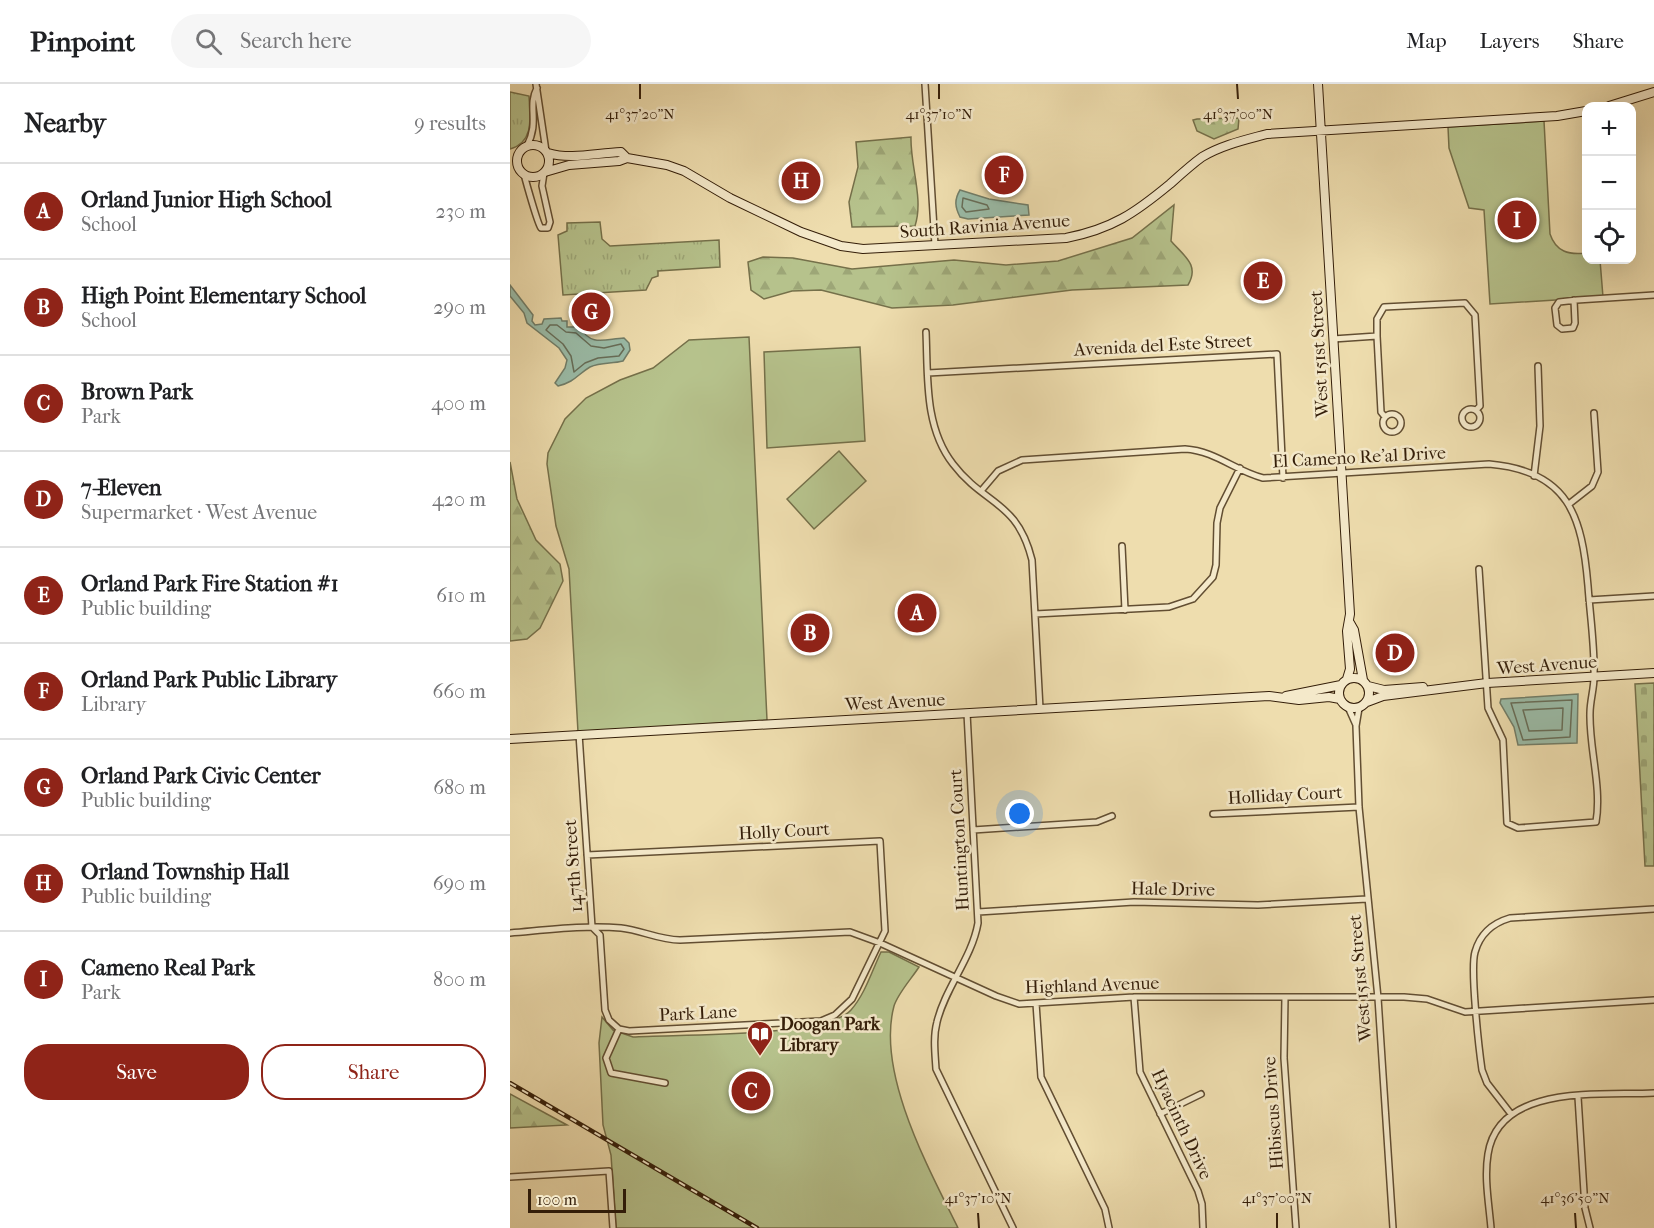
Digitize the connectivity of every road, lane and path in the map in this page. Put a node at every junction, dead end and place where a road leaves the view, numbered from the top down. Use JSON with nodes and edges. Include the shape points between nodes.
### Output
{"nodes":[{"id":1,"x":925,"y":84,"type":"edge"},
{"id":2,"x":1318,"y":84,"type":"edge"},
{"id":3,"x":537,"y":86,"type":"edge"},
{"id":4,"x":1654,"y":92,"type":"edge"},
{"id":5,"x":1622,"y":102,"type":"edge"},
{"id":6,"x":1582,"y":112,"type":"edge"},
{"id":7,"x":1321,"y":128,"type":"junction"},
{"id":8,"x":525,"y":147,"type":"junction"},
{"id":9,"x":547,"y":152,"type":"junction"},
{"id":10,"x":510,"y":153,"type":"edge"},
{"id":11,"x":627,"y":158,"type":"junction"},
{"id":12,"x":510,"y":165,"type":"edge"},
{"id":13,"x":522,"y":172,"type":"junction"},
{"id":14,"x":544,"y":173,"type":"junction"},
{"id":15,"x":935,"y":245,"type":"junction"},
{"id":16,"x":1654,"y":295,"type":"edge"},
{"id":17,"x":1574,"y":300,"type":"junction"},
{"id":18,"x":926,"y":332,"type":"dead end"},
{"id":19,"x":1377,"y":336,"type":"junction"},
{"id":20,"x":1333,"y":339,"type":"junction"},
{"id":21,"x":1538,"y":366,"type":"dead end"},
{"id":22,"x":927,"y":373,"type":"junction"},
{"id":23,"x":1476,"y":410,"type":"dead end"},
{"id":24,"x":1594,"y":413,"type":"dead end"},
{"id":25,"x":1385,"y":417,"type":"dead end"},
{"id":26,"x":1240,"y":468,"type":"junction"},
{"id":27,"x":1341,"y":474,"type":"junction"},
{"id":28,"x":1534,"y":476,"type":"junction"},
{"id":29,"x":1283,"y":478,"type":"junction"},
{"id":30,"x":981,"y":491,"type":"junction"},
{"id":31,"x":1569,"y":504,"type":"junction"},
{"id":32,"x":1122,"y":546,"type":"dead end"},
{"id":33,"x":1479,"y":568,"type":"dead end"},
{"id":34,"x":1654,"y":596,"type":"edge"},
{"id":35,"x":1589,"y":600,"type":"junction"},
{"id":36,"x":1125,"y":610,"type":"junction"},
{"id":37,"x":1035,"y":614,"type":"junction"},
{"id":38,"x":1350,"y":623,"type":"junction"},
{"id":39,"x":1654,"y":673,"type":"edge"},
{"id":40,"x":1594,"y":677,"type":"junction"},
{"id":41,"x":1344,"y":682,"type":"junction"},
{"id":42,"x":1365,"y":683,"type":"junction"},
{"id":43,"x":1487,"y":683,"type":"junction"},
{"id":44,"x":1442,"y":688,"type":"junction"},
{"id":45,"x":1281,"y":698,"type":"junction"},
{"id":46,"x":1340,"y":699,"type":"junction"},
{"id":47,"x":1368,"y":702,"type":"junction"},
{"id":48,"x":1348,"y":707,"type":"junction"},
{"id":49,"x":1359,"y":708,"type":"junction"},
{"id":50,"x":1040,"y":709,"type":"junction"},
{"id":51,"x":967,"y":713,"type":"junction"},
{"id":52,"x":1356,"y":726,"type":"junction"},
{"id":53,"x":579,"y":735,"type":"junction"},
{"id":54,"x":510,"y":739,"type":"edge"},
{"id":55,"x":1359,"y":807,"type":"junction"},
{"id":56,"x":1213,"y":814,"type":"dead end"},
{"id":57,"x":1112,"y":816,"type":"dead end"},
{"id":58,"x":973,"y":830,"type":"junction"},
{"id":59,"x":587,"y":855,"type":"junction"},
{"id":60,"x":1367,"y":899,"type":"junction"},
{"id":61,"x":1654,"y":909,"type":"edge"},
{"id":62,"x":978,"y":912,"type":"junction"},
{"id":63,"x":592,"y":927,"type":"junction"},
{"id":64,"x":510,"y":933,"type":"edge"},
{"id":65,"x":880,"y":943,"type":"junction"},
{"id":66,"x":957,"y":978,"type":"junction"},
{"id":67,"x":1134,"y":997,"type":"junction"},
{"id":68,"x":1285,"y":997,"type":"junction"},
{"id":69,"x":1378,"y":998,"type":"junction"},
{"id":70,"x":1654,"y":1000,"type":"edge"},
{"id":71,"x":1036,"y":1003,"type":"junction"},
{"id":72,"x":1477,"y":1012,"type":"junction"},
{"id":73,"x":619,"y":1029,"type":"junction"},
{"id":74,"x":664,"y":1083,"type":"dead end"},
{"id":75,"x":1654,"y":1093,"type":"edge"},
{"id":76,"x":1201,"y":1094,"type":"dead end"},
{"id":77,"x":1578,"y":1097,"type":"junction"},
{"id":78,"x":1160,"y":1114,"type":"junction"},
{"id":79,"x":1511,"y":1114,"type":"junction"},
{"id":80,"x":510,"y":1177,"type":"edge"},
{"id":81,"x":613,"y":1228,"type":"edge"},
{"id":82,"x":1013,"y":1228,"type":"edge"},
{"id":83,"x":1109,"y":1228,"type":"edge"},
{"id":84,"x":1203,"y":1228,"type":"edge"},
{"id":85,"x":1296,"y":1228,"type":"edge"},
{"id":86,"x":1393,"y":1228,"type":"edge"},
{"id":87,"x":1491,"y":1228,"type":"edge"},
{"id":88,"x":1590,"y":1228,"type":"edge"}],
"edges":[{"from":1,"to":15,"type":"street"},
{"from":2,"to":7,"type":"street","name":"West 151st Street"},
{"from":3,"to":8,"type":"street","via":[[533,95],[535,127]]},
{"from":3,"to":9,"type":"street"},
{"from":4,"to":5,"type":"street"},
{"from":6,"to":7,"type":"street","name":"South Ravinia Avenue"},
{"from":7,"to":15,"type":"street","name":"South Ravinia Avenue","via":[[1267,134],[1230,144],[1202,158],[1138,210],[1107,228],[1066,238]]},
{"from":7,"to":20,"type":"street","name":"West 151st Street"},
{"from":8,"to":9,"type":"street","via":[[536,144]]},
{"from":8,"to":10,"type":"street"},
{"from":8,"to":13,"type":"street","via":[[517,160]]},
{"from":9,"to":11,"type":"street","name":"South Ravinia Avenue","via":[[565,158],[621,152]]},
{"from":9,"to":14,"type":"street","via":[[549,164]]},
{"from":11,"to":14,"type":"street","name":"South Ravinia Avenue","via":[[570,165]]},
{"from":11,"to":15,"type":"street","name":"South Ravinia Avenue","via":[[684,171],[730,198],[830,243],[863,249]]},
{"from":12,"to":13,"type":"street"},
{"from":13,"to":14,"type":"street","via":[[535,177]]},
{"from":13,"to":14,"type":"street","via":[[532,196],[536,223],[540,228],[548,228]]},
{"from":16,"to":17,"type":"street"},
{"from":17,"to":17,"type":"street","via":[[1575,323],[1573,328],[1562,330],[1557,325],[1555,308],[1559,302]]},
{"from":18,"to":22,"type":"street"},
{"from":19,"to":20,"type":"street"},
{"from":19,"to":23,"type":"street","via":[[1377,319],[1384,307],[1458,302],[1471,307],[1475,315],[1480,406]]},
{"from":19,"to":25,"type":"street"},
{"from":20,"to":27,"type":"street","name":"West 151st Street"},
{"from":21,"to":28,"type":"street","via":[[1540,426]]},
{"from":22,"to":29,"type":"street","name":"Avenida del Este Street","via":[[1277,354]]},
{"from":22,"to":30,"type":"street","via":[[940,443],[965,478]]},
{"from":24,"to":31,"type":"street","via":[[1598,472],[1592,486]]},
{"from":26,"to":29,"type":"street","name":"El Cameno Re'al Drive","via":[[1257,477]]},
{"from":26,"to":30,"type":"street","name":"El Cameno Re'al Drive","via":[[1202,450],[1185,449],[1022,460],[998,471]]},
{"from":26,"to":36,"type":"street","via":[[1220,508],[1216,565],[1213,578],[1203,591],[1176,606]]},
{"from":27,"to":28,"type":"street","name":"El Cameno Re'al Drive","via":[[1489,464],[1520,469]]},
{"from":27,"to":29,"type":"street","name":"El Cameno Re'al Drive"},
{"from":27,"to":38,"type":"street","name":"West 151st Street"},
{"from":28,"to":31,"type":"street","name":"El Cameno Re'al Drive"},
{"from":30,"to":37,"type":"street","via":[[1004,507],[1028,543]]},
{"from":31,"to":35,"type":"street","name":"El Cameno Re'al Drive","via":[[1583,540]]},
{"from":32,"to":36,"type":"street"},
{"from":33,"to":43,"type":"street"},
{"from":34,"to":35,"type":"street"},
{"from":35,"to":40,"type":"street","name":"El Cameno Re'al Drive"},
{"from":36,"to":37,"type":"street"},
{"from":37,"to":50,"type":"street"},
{"from":38,"to":41,"type":"street","name":"West 151st Street","via":[[1350,669]]},
{"from":38,"to":42,"type":"street","name":"West 151st Street"},
{"from":39,"to":40,"type":"street","name":"West Avenue"},
{"from":40,"to":43,"type":"street","name":"West Avenue"},
{"from":40,"to":43,"type":"street","name":"El Cameno Re'al Drive","via":[[1590,713],[1596,822],[1518,828],[1507,824],[1503,740],[1488,708]]},
{"from":41,"to":42,"type":"street","via":[[1355,677]]},
{"from":41,"to":45,"type":"street","name":"West Avenue"},
{"from":41,"to":46,"type":"street"},
{"from":42,"to":44,"type":"street","name":"West Avenue","via":[[1384,690]]},
{"from":42,"to":47,"type":"street"},
{"from":43,"to":44,"type":"street","name":"West Avenue"},
{"from":44,"to":47,"type":"street","name":"West Avenue","via":[[1383,696]]},
{"from":45,"to":46,"type":"street","name":"West Avenue"},
{"from":45,"to":50,"type":"street","name":"West Avenue"},
{"from":46,"to":48,"type":"street"},
{"from":47,"to":49,"type":"street"},
{"from":48,"to":49,"type":"street"},
{"from":48,"to":52,"type":"street","name":"West 151st Street"},
{"from":49,"to":52,"type":"street","name":"West 151st Street"},
{"from":50,"to":51,"type":"street","name":"West Avenue"},
{"from":51,"to":53,"type":"street","name":"West Avenue"},
{"from":51,"to":58,"type":"street","name":"Huntington Court"},
{"from":52,"to":55,"type":"street","name":"West 151st Street"},
{"from":53,"to":54,"type":"street","name":"West Avenue"},
{"from":53,"to":59,"type":"street","name":"147th Street"},
{"from":55,"to":56,"type":"street","name":"Holliday Court"},
{"from":55,"to":60,"type":"street","name":"West 151st Street"},
{"from":57,"to":58,"type":"street","via":[[1097,822]]},
{"from":58,"to":62,"type":"street","name":"Huntington Court"},
{"from":59,"to":63,"type":"street","name":"147th Street"},
{"from":59,"to":65,"type":"street","name":"Holly Court","via":[[880,842],[885,931]]},
{"from":60,"to":62,"type":"street","name":"Hale Drive","via":[[1258,905],[1134,902]]},
{"from":60,"to":69,"type":"street","name":"West 151st Street"},
{"from":61,"to":72,"type":"street","via":[[1497,922],[1486,931],[1474,954]]},
{"from":62,"to":66,"type":"street","name":"Huntington Court","via":[[977,930]]},
{"from":63,"to":64,"type":"street","name":"Highland Avenue"},
{"from":63,"to":65,"type":"street","name":"Highland Avenue","via":[[630,929],[665,940],[850,932]]},
{"from":63,"to":73,"type":"street","name":"147th Street","via":[[600,935],[605,1010]]},
{"from":65,"to":66,"type":"street","name":"Highland Avenue"},
{"from":65,"to":73,"type":"street","name":"Park Lane","via":[[852,999],[835,1015],[821,1021],[675,1030]]},
{"from":66,"to":71,"type":"street","name":"Highland Avenue","via":[[1008,1001]]},
{"from":66,"to":82,"type":"street","name":"Huntington Court","via":[[937,1021],[936,1069]]},
{"from":67,"to":68,"type":"street","name":"Highland Avenue"},
{"from":67,"to":71,"type":"street","name":"Highland Avenue"},
{"from":67,"to":78,"type":"street","name":"Hyacinth Drive","via":[[1140,1072]]},
{"from":68,"to":69,"type":"street","name":"Highland Avenue"},
{"from":68,"to":85,"type":"street","name":"Hibiscus Drive","via":[[1284,1058]]},
{"from":69,"to":72,"type":"street","name":"Highland Avenue","via":[[1415,997],[1458,1011]]},
{"from":69,"to":86,"type":"street","name":"West 151st Street"},
{"from":70,"to":72,"type":"street","name":"Highland Avenue"},
{"from":71,"to":83,"type":"street","via":[[1041,1077],[1105,1209]]},
{"from":72,"to":79,"type":"street","via":[[1482,1070]]},
{"from":73,"to":74,"type":"street","via":[[606,1058],[611,1073]]},
{"from":75,"to":77,"type":"street"},
{"from":76,"to":78,"type":"street"},
{"from":77,"to":79,"type":"street","via":[[1539,1100]]},
{"from":77,"to":88,"type":"street","via":[[1585,1208]]},
{"from":78,"to":84,"type":"street","name":"Hyacinth Drive","via":[[1198,1191]]},
{"from":79,"to":87,"type":"street","via":[[1499,1128],[1488,1153]]},
{"from":80,"to":81,"type":"street","via":[[609,1171]]}]}
